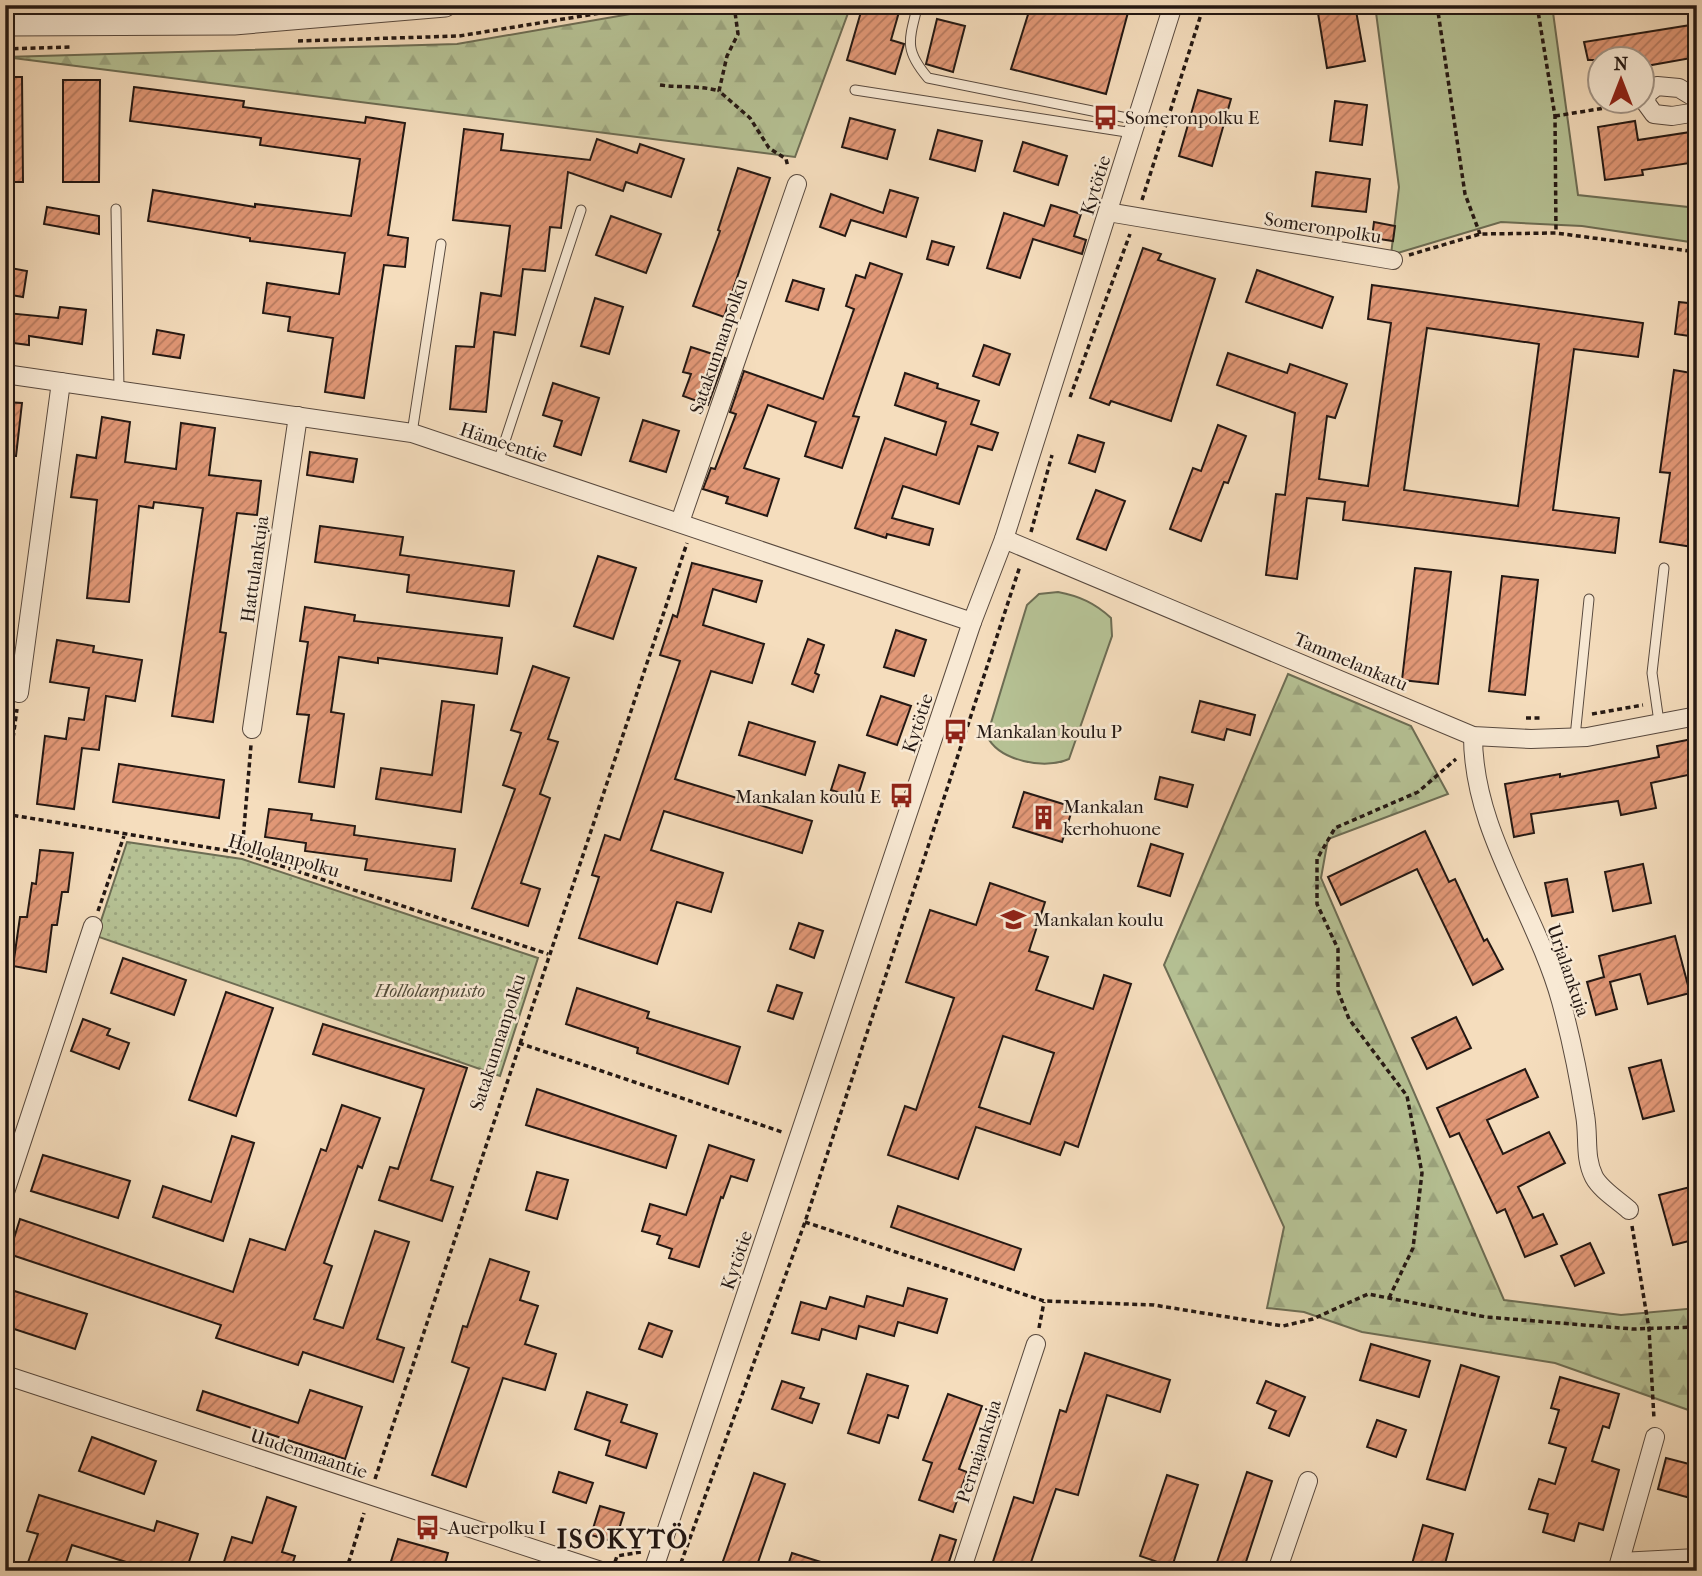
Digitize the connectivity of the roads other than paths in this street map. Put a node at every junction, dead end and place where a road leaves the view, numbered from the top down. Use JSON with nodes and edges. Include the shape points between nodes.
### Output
{"nodes":[{"id":1,"x":445,"y":5,"type":"edge"},
{"id":2,"x":1173,"y":5,"type":"edge"},
{"id":3,"x":916,"y":12,"type":"dead end"},
{"id":4,"x":5,"y":24,"type":"edge"},
{"id":5,"x":855,"y":90,"type":"dead end"},
{"id":6,"x":1697,"y":99,"type":"edge"},
{"id":7,"x":1697,"y":112,"type":"edge"},
{"id":8,"x":1135,"y":126,"type":"junction"},
{"id":9,"x":797,"y":184,"type":"road end"},
{"id":10,"x":116,"y":209,"type":"dead end"},
{"id":11,"x":581,"y":211,"type":"dead end"},
{"id":12,"x":1108,"y":212,"type":"junction"},
{"id":13,"x":441,"y":243,"type":"dead end"},
{"id":14,"x":1393,"y":260,"type":"road end"},
{"id":15,"x":5,"y":374,"type":"edge"},
{"id":16,"x":61,"y":382,"type":"junction"},
{"id":17,"x":119,"y":390,"type":"junction"},
{"id":18,"x":298,"y":416,"type":"junction"},
{"id":19,"x":412,"y":433,"type":"junction"},
{"id":20,"x":498,"y":462,"type":"junction"},
{"id":21,"x":686,"y":525,"type":"junction"},
{"id":22,"x":1004,"y":539,"type":"junction"},
{"id":23,"x":1664,"y":568,"type":"dead end"},
{"id":24,"x":1589,"y":599,"type":"dead end"},
{"id":25,"x":972,"y":622,"type":"junction"},
{"id":26,"x":12,"y":692,"type":"edge"},
{"id":27,"x":1697,"y":716,"type":"edge"},
{"id":28,"x":1660,"y":722,"type":"junction"},
{"id":29,"x":252,"y":729,"type":"road end"},
{"id":30,"x":1575,"y":737,"type":"junction"},
{"id":31,"x":1473,"y":740,"type":"junction"},
{"id":32,"x":93,"y":926,"type":"road end"},
{"id":33,"x":5,"y":1192,"type":"edge"},
{"id":34,"x":1629,"y":1210,"type":"road end"},
{"id":35,"x":1036,"y":1344,"type":"road end"},
{"id":36,"x":5,"y":1375,"type":"edge"},
{"id":37,"x":1655,"y":1437,"type":"road end"},
{"id":38,"x":1308,"y":1480,"type":"dead end"},
{"id":39,"x":1697,"y":1558,"type":"edge"},
{"id":40,"x":1619,"y":1566,"type":"edge"},
{"id":41,"x":601,"y":1571,"type":"edge"},
{"id":42,"x":653,"y":1571,"type":"edge"},
{"id":43,"x":961,"y":1571,"type":"edge"},
{"id":44,"x":1277,"y":1571,"type":"edge"}],
"edges":[{"from":1,"to":4,"type":"street","via":[[234,23]]},
{"from":2,"to":8,"type":"street","name":"Kytötie"},
{"from":3,"to":8,"type":"lane","via":[[908,44],[928,78]]},
{"from":5,"to":8,"type":"lane"},
{"from":6,"to":7,"type":"street","via":[[1679,88],[1657,86],[1647,94],[1646,103],[1654,114]]},
{"from":8,"to":12,"type":"street","name":"Kytötie"},
{"from":9,"to":21,"type":"street","name":"Satakunnanpolku"},
{"from":10,"to":17,"type":"lane"},
{"from":11,"to":20,"type":"lane"},
{"from":12,"to":14,"type":"street","name":"Someronpolku"},
{"from":12,"to":22,"type":"street","name":"Kytötie"},
{"from":13,"to":19,"type":"lane"},
{"from":15,"to":16,"type":"street","name":"Hämeentie"},
{"from":16,"to":17,"type":"street","name":"Hämeentie"},
{"from":16,"to":26,"type":"street"},
{"from":17,"to":18,"type":"street","name":"Hämeentie"},
{"from":18,"to":19,"type":"street","name":"Hämeentie"},
{"from":18,"to":29,"type":"street","name":"Hattulankuja"},
{"from":19,"to":20,"type":"street","name":"Hämeentie"},
{"from":20,"to":21,"type":"street","name":"Hämeentie"},
{"from":21,"to":25,"type":"street","name":"Hämeentie"},
{"from":22,"to":25,"type":"street","name":"Kytötie"},
{"from":22,"to":31,"type":"street","name":"Tammelankatu","via":[[1028,540]]},
{"from":23,"to":28,"type":"lane","via":[[1652,673]]},
{"from":24,"to":30,"type":"lane"},
{"from":25,"to":42,"type":"street","name":"Kytötie"},
{"from":27,"to":28,"type":"street","name":"Tammelankatu"},
{"from":28,"to":30,"type":"street","name":"Tammelankatu"},
{"from":30,"to":31,"type":"street","name":"Tammelankatu"},
{"from":31,"to":34,"type":"street","name":"Urjalankuja","via":[[1473,766],[1490,833],[1560,999],[1586,1119],[1587,1160],[1595,1181]]},
{"from":32,"to":33,"type":"street"},
{"from":35,"to":43,"type":"street","name":"Pernajankuja"},
{"from":36,"to":41,"type":"street","name":"Uudenmaantie"},
{"from":37,"to":40,"type":"street"},
{"from":38,"to":44,"type":"street"},
{"from":39,"to":40,"type":"street"}]}
